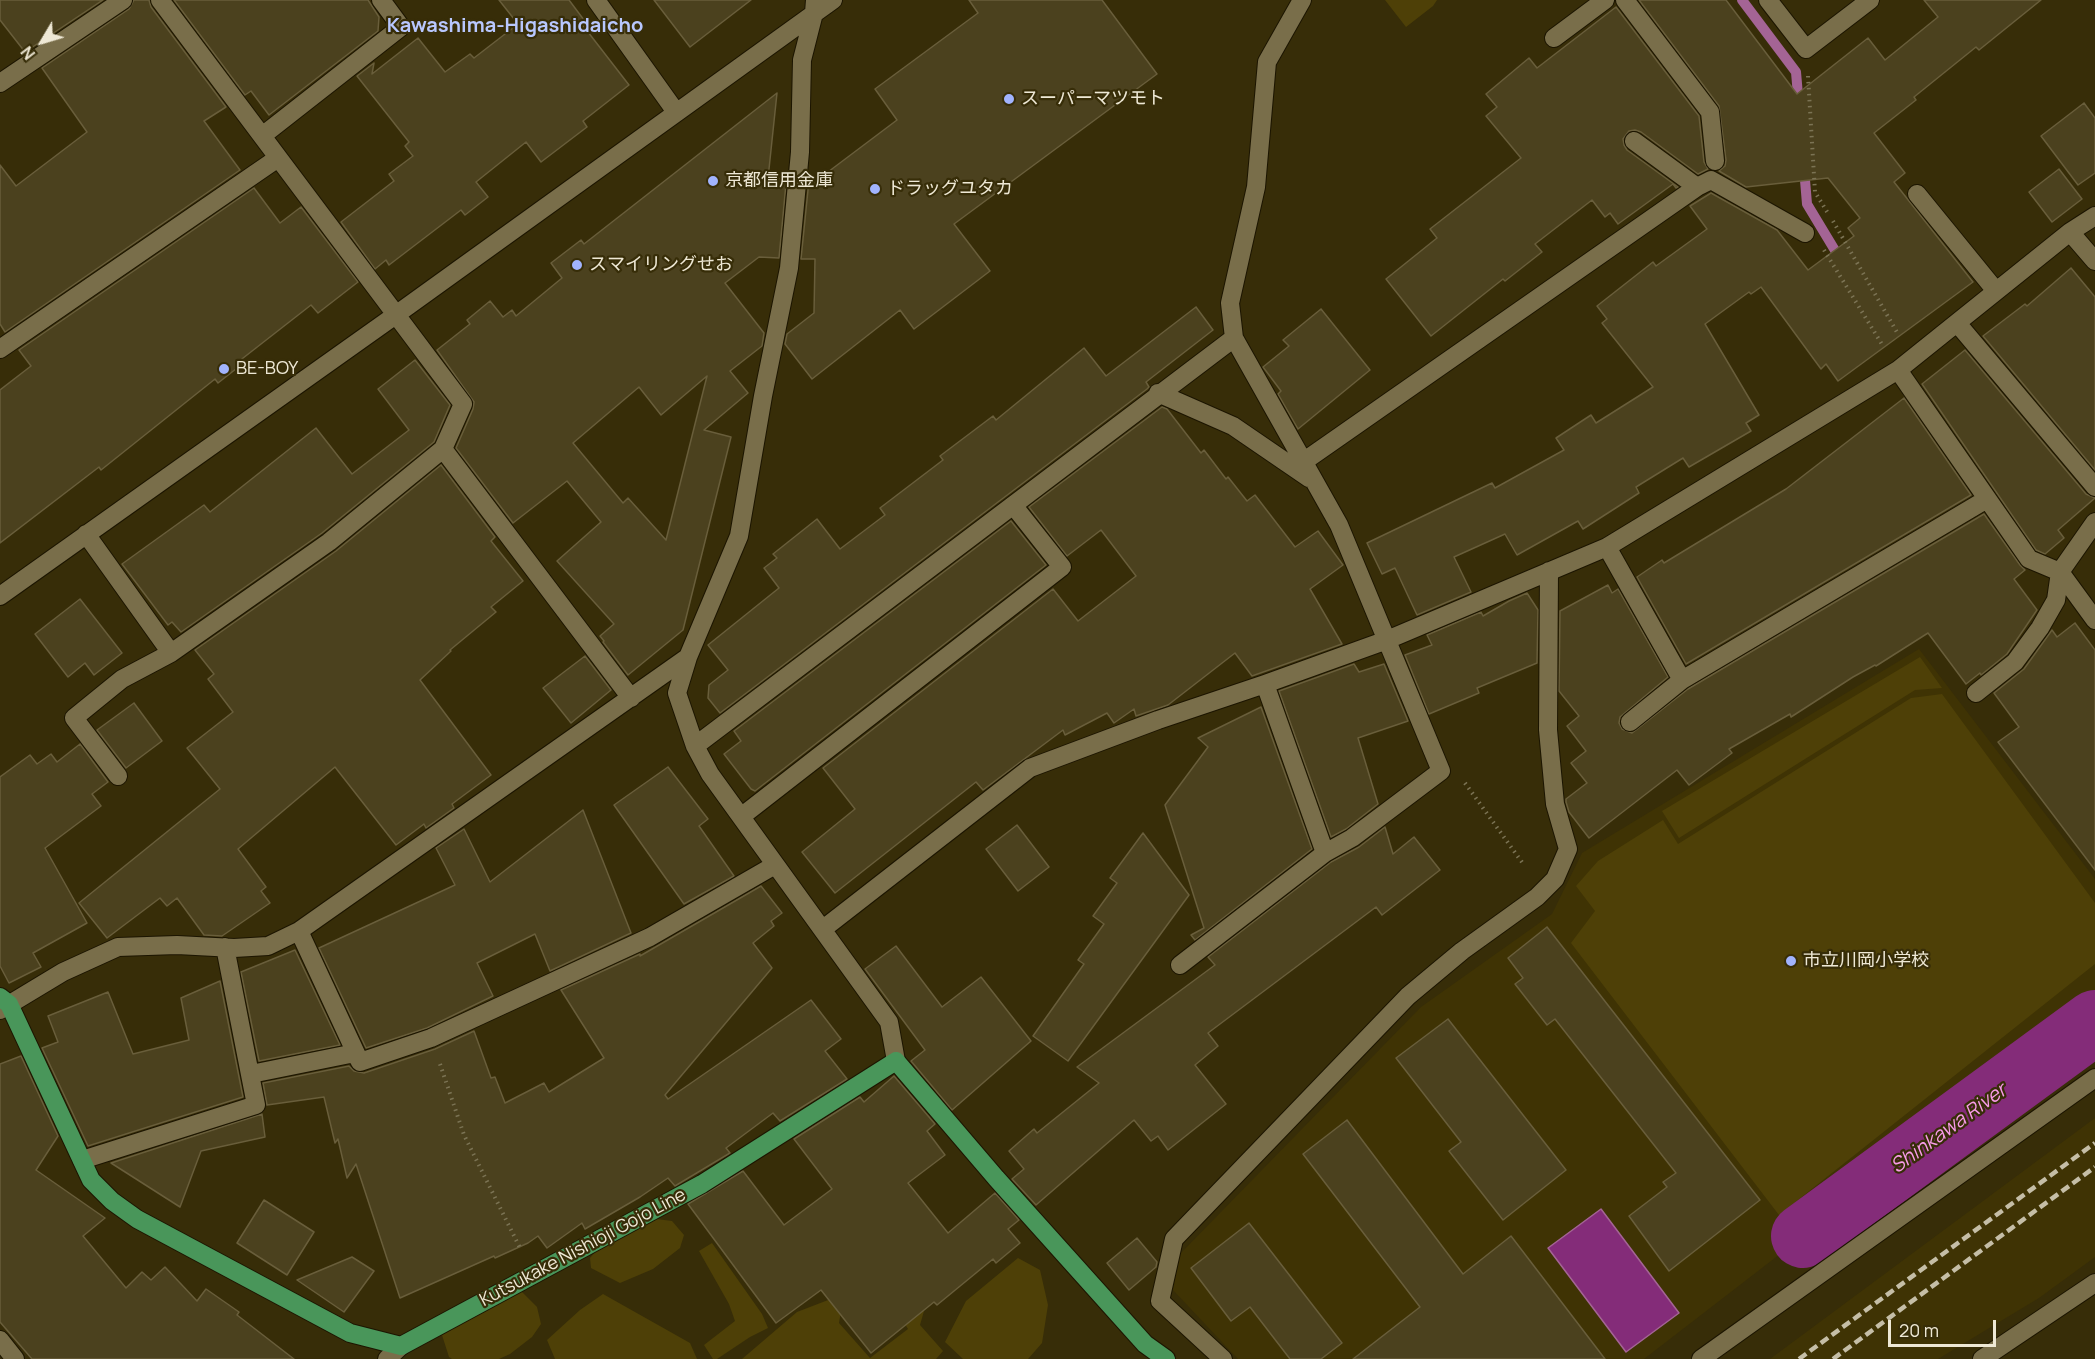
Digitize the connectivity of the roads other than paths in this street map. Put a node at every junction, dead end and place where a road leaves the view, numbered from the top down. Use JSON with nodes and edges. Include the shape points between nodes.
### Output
{"nodes":[{"id":1,"x":123,"y":0,"type":"edge"},
{"id":2,"x":160,"y":0,"type":"edge"},
{"id":3,"x":381,"y":0,"type":"edge"},
{"id":4,"x":596,"y":0,"type":"edge"},
{"id":5,"x":833,"y":0,"type":"edge"},
{"id":6,"x":1302,"y":0,"type":"edge"},
{"id":7,"x":1605,"y":0,"type":"edge"},
{"id":8,"x":1625,"y":0,"type":"edge"},
{"id":9,"x":1768,"y":0,"type":"edge"},
{"id":10,"x":1870,"y":0,"type":"edge"},
{"id":11,"x":814,"y":6,"type":"edge"},
{"id":12,"x":1554,"y":38,"type":"dead end"},
{"id":13,"x":0,"y":83,"type":"edge"},
{"id":14,"x":676,"y":112,"type":"junction"},
{"id":15,"x":262,"y":136,"type":"junction"},
{"id":16,"x":1634,"y":141,"type":"dead end"},
{"id":17,"x":278,"y":158,"type":"junction"},
{"id":18,"x":1715,"y":161,"type":"dead end"},
{"id":19,"x":1704,"y":183,"type":"junction"},
{"id":20,"x":1917,"y":194,"type":"dead end"},
{"id":21,"x":2095,"y":216,"type":"edge"},
{"id":22,"x":2070,"y":232,"type":"junction"},
{"id":23,"x":1805,"y":233,"type":"road end"},
{"id":24,"x":2095,"y":261,"type":"edge"},
{"id":25,"x":1996,"y":291,"type":"junction"},
{"id":26,"x":397,"y":314,"type":"junction"},
{"id":27,"x":1957,"y":323,"type":"junction"},
{"id":28,"x":1234,"y":338,"type":"junction"},
{"id":29,"x":0,"y":349,"type":"edge"},
{"id":30,"x":1898,"y":370,"type":"junction"},
{"id":31,"x":1158,"y":393,"type":"junction"},
{"id":32,"x":442,"y":449,"type":"junction"},
{"id":33,"x":1303,"y":462,"type":"junction"},
{"id":34,"x":1313,"y":481,"type":"junction"},
{"id":35,"x":2095,"y":488,"type":"edge"},
{"id":36,"x":1987,"y":499,"type":"junction"},
{"id":37,"x":1013,"y":505,"type":"junction"},
{"id":38,"x":2095,"y":522,"type":"edge"},
{"id":39,"x":86,"y":534,"type":"junction"},
{"id":40,"x":1607,"y":547,"type":"junction"},
{"id":41,"x":1549,"y":571,"type":"junction"},
{"id":42,"x":2060,"y":572,"type":"junction"},
{"id":43,"x":0,"y":596,"type":"edge"},
{"id":44,"x":2095,"y":620,"type":"edge"},
{"id":45,"x":1387,"y":640,"type":"junction"},
{"id":46,"x":171,"y":653,"type":"junction"},
{"id":47,"x":688,"y":657,"type":"junction"},
{"id":48,"x":1682,"y":680,"type":"junction"},
{"id":49,"x":1265,"y":684,"type":"junction"},
{"id":50,"x":1976,"y":693,"type":"dead end"},
{"id":51,"x":631,"y":698,"type":"junction"},
{"id":52,"x":1630,"y":722,"type":"dead end"},
{"id":53,"x":695,"y":746,"type":"junction"},
{"id":54,"x":118,"y":776,"type":"dead end"},
{"id":55,"x":741,"y":816,"type":"junction"},
{"id":56,"x":1325,"y":854,"type":"junction"},
{"id":57,"x":775,"y":865,"type":"junction"},
{"id":58,"x":824,"y":929,"type":"junction"},
{"id":59,"x":299,"y":932,"type":"junction"},
{"id":60,"x":225,"y":947,"type":"junction"},
{"id":61,"x":1180,"y":965,"type":"dead end"},
{"id":62,"x":3,"y":1004,"type":"edge"},
{"id":63,"x":355,"y":1053,"type":"junction"},
{"id":64,"x":897,"y":1061,"type":"junction"},
{"id":65,"x":251,"y":1074,"type":"junction"},
{"id":66,"x":2095,"y":1078,"type":"edge"},
{"id":67,"x":82,"y":1160,"type":"junction"},
{"id":68,"x":2095,"y":1283,"type":"edge"},
{"id":69,"x":0,"y":1341,"type":"edge"},
{"id":70,"x":401,"y":1346,"type":"junction"},
{"id":71,"x":15,"y":1359,"type":"edge"},
{"id":72,"x":387,"y":1359,"type":"edge"},
{"id":73,"x":1166,"y":1359,"type":"edge"},
{"id":74,"x":1223,"y":1359,"type":"edge"},
{"id":75,"x":1701,"y":1359,"type":"edge"},
{"id":76,"x":1982,"y":1359,"type":"edge"}],
"edges":[{"from":1,"to":13,"type":"street"},
{"from":2,"to":15,"type":"street"},
{"from":3,"to":15,"type":"street","via":[[401,27]]},
{"from":4,"to":14,"type":"street"},
{"from":5,"to":11,"type":"street"},
{"from":6,"to":28,"type":"street","via":[[1267,62],[1256,186],[1230,303]]},
{"from":7,"to":12,"type":"street"},
{"from":8,"to":18,"type":"street","via":[[1710,112]]},
{"from":9,"to":10,"type":"street","via":[[1806,49]]},
{"from":11,"to":14,"type":"street"},
{"from":11,"to":47,"type":"street","via":[[802,60],[800,152],[789,268],[739,536]]},
{"from":14,"to":26,"type":"street"},
{"from":15,"to":17,"type":"street"},
{"from":16,"to":19,"type":"street"},
{"from":17,"to":26,"type":"street"},
{"from":17,"to":29,"type":"street"},
{"from":19,"to":23,"type":"street"},
{"from":19,"to":33,"type":"street"},
{"from":20,"to":25,"type":"street"},
{"from":21,"to":22,"type":"street"},
{"from":22,"to":24,"type":"street"},
{"from":22,"to":25,"type":"street"},
{"from":25,"to":27,"type":"street"},
{"from":26,"to":32,"type":"street","via":[[463,404]]},
{"from":26,"to":39,"type":"street"},
{"from":27,"to":30,"type":"street"},
{"from":27,"to":35,"type":"street"},
{"from":28,"to":31,"type":"street"},
{"from":28,"to":33,"type":"street"},
{"from":30,"to":36,"type":"street"},
{"from":30,"to":40,"type":"street"},
{"from":31,"to":34,"type":"street","via":[[1233,426]]},
{"from":31,"to":37,"type":"street"},
{"from":32,"to":46,"type":"street","via":[[329,542]]},
{"from":32,"to":51,"type":"street"},
{"from":33,"to":34,"type":"street"},
{"from":34,"to":45,"type":"street","via":[[1339,525]]},
{"from":36,"to":42,"type":"street","via":[[2029,559]]},
{"from":36,"to":48,"type":"street"},
{"from":37,"to":53,"type":"street"},
{"from":37,"to":55,"type":"street","via":[[1062,567]]},
{"from":38,"to":42,"type":"street"},
{"from":39,"to":43,"type":"street"},
{"from":39,"to":46,"type":"street"},
{"from":40,"to":41,"type":"street"},
{"from":40,"to":48,"type":"street"},
{"from":41,"to":45,"type":"street"},
{"from":41,"to":74,"type":"street","via":[[1548,730],[1555,804],[1568,849],[1555,879],[1537,897],[1408,996],[1174,1239],[1160,1301]]},
{"from":42,"to":44,"type":"street"},
{"from":42,"to":50,"type":"street","via":[[2056,600],[2040,628],[2015,662]]},
{"from":45,"to":49,"type":"street"},
{"from":45,"to":56,"type":"street","via":[[1441,771]]},
{"from":46,"to":54,"type":"street","via":[[123,679],[74,718]]},
{"from":47,"to":51,"type":"street"},
{"from":47,"to":53,"type":"street","via":[[677,693]]},
{"from":48,"to":52,"type":"street"},
{"from":49,"to":56,"type":"street"},
{"from":49,"to":58,"type":"street","via":[[1030,768]]},
{"from":51,"to":59,"type":"street"},
{"from":53,"to":55,"type":"street"},
{"from":55,"to":57,"type":"street"},
{"from":56,"to":61,"type":"street"},
{"from":57,"to":58,"type":"street"},
{"from":57,"to":63,"type":"street","via":[[650,937],[431,1038],[360,1062]]},
{"from":58,"to":64,"type":"street","via":[[889,1022]]},
{"from":59,"to":60,"type":"street","via":[[268,946]]},
{"from":59,"to":63,"type":"street"},
{"from":60,"to":62,"type":"street","via":[[118,947]]},
{"from":60,"to":65,"type":"street"},
{"from":62,"to":67,"type":"main road"},
{"from":63,"to":65,"type":"street"},
{"from":64,"to":70,"type":"main road","name":"Kutsukake Nishioji Gojo Line","via":[[702,1184]]},
{"from":64,"to":73,"type":"main road","via":[[1145,1344]]},
{"from":65,"to":67,"type":"street","via":[[256,1105]]},
{"from":66,"to":75,"type":"street"},
{"from":67,"to":70,"type":"main road","via":[[91,1180],[137,1219],[350,1333]]},
{"from":68,"to":76,"type":"street"},
{"from":69,"to":71,"type":"street"},
{"from":70,"to":72,"type":"street"}]}
